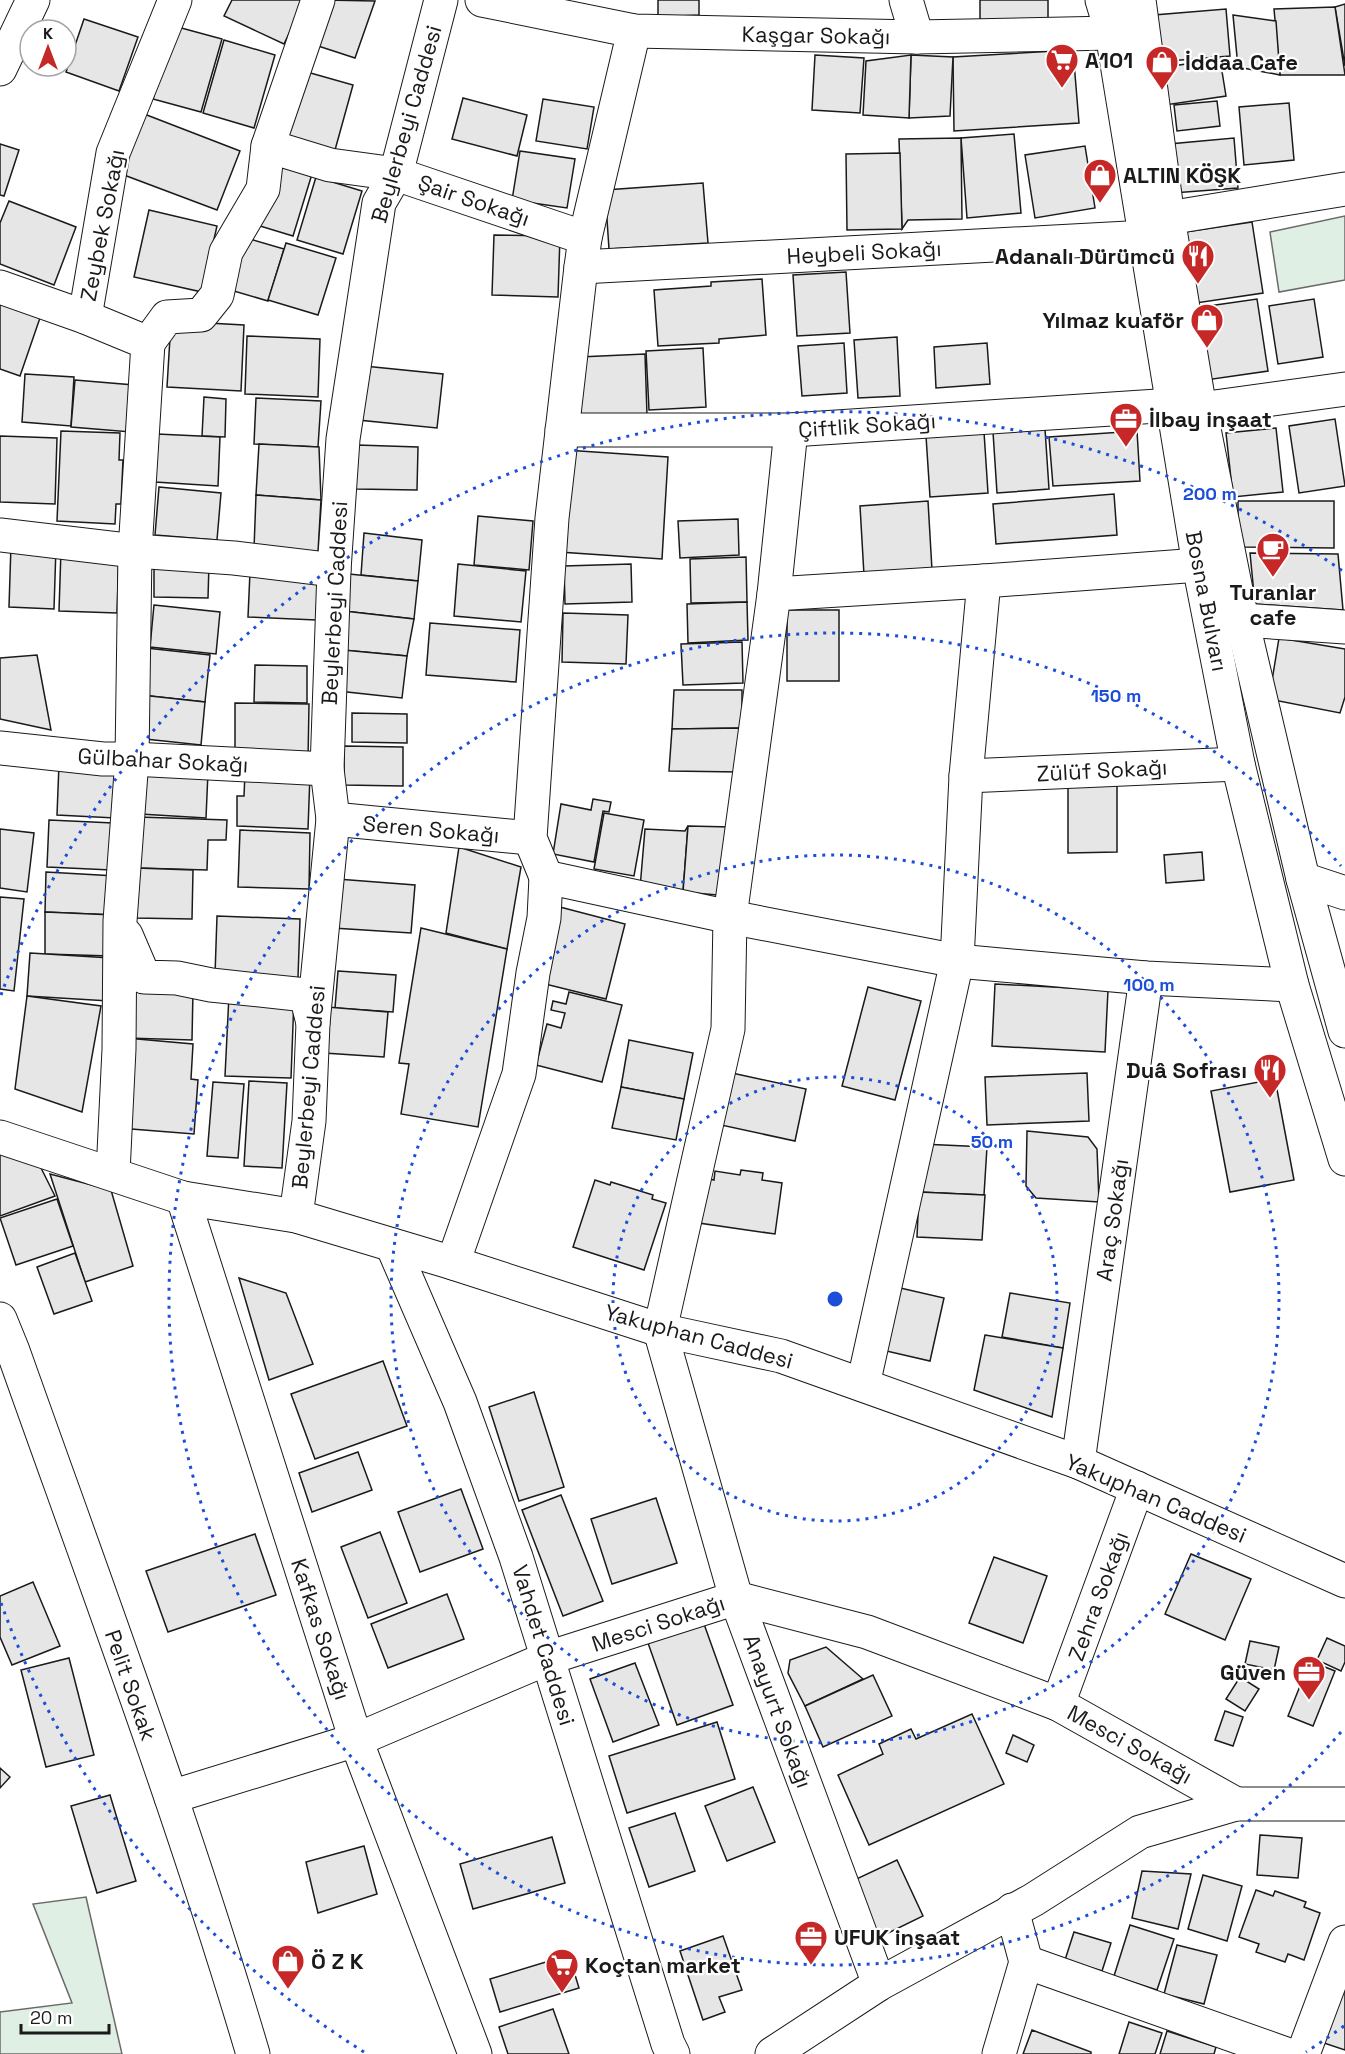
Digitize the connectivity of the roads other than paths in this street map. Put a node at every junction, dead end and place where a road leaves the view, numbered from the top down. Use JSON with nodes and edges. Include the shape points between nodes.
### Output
{"nodes":[{"id":1,"x":33,"y":0,"type":"edge"},
{"id":2,"x":176,"y":0,"type":"edge"},
{"id":3,"x":318,"y":0,"type":"edge"},
{"id":4,"x":441,"y":0,"type":"edge"},
{"id":5,"x":482,"y":0,"type":"edge"},
{"id":6,"x":906,"y":0,"type":"edge"},
{"id":7,"x":1102,"y":0,"type":"edge"},
{"id":8,"x":1138,"y":0,"type":"edge"},
{"id":9,"x":634,"y":32,"type":"junction"},
{"id":10,"x":1112,"y":33,"type":"junction"},
{"id":11,"x":917,"y":37,"type":"junction"},
{"id":12,"x":0,"y":69,"type":"edge"},
{"id":13,"x":268,"y":146,"type":"junction"},
{"id":14,"x":396,"y":174,"type":"junction"},
{"id":15,"x":1345,"y":189,"type":"edge"},
{"id":16,"x":1157,"y":227,"type":"junction"},
{"id":17,"x":583,"y":252,"type":"junction"},
{"id":18,"x":0,"y":287,"type":"edge"},
{"id":19,"x":84,"y":317,"type":"junction"},
{"id":20,"x":148,"y":344,"type":"junction"},
{"id":21,"x":1345,"y":389,"type":"edge"},
{"id":22,"x":1186,"y":407,"type":"junction"},
{"id":23,"x":562,"y":430,"type":"junction"},
{"id":24,"x":791,"y":430,"type":"junction"},
{"id":25,"x":0,"y":535,"type":"edge"},
{"id":26,"x":135,"y":552,"type":"junction"},
{"id":27,"x":1199,"y":565,"type":"junction"},
{"id":28,"x":334,"y":570,"type":"junction"},
{"id":29,"x":984,"y":581,"type":"junction"},
{"id":30,"x":774,"y":594,"type":"junction"},
{"id":31,"x":1242,"y":620,"type":"junction"},
{"id":32,"x":1345,"y":627,"type":"edge"},
{"id":33,"x":0,"y":748,"type":"edge"},
{"id":34,"x":132,"y":759,"type":"junction"},
{"id":35,"x":1238,"y":764,"type":"junction"},
{"id":36,"x":327,"y":769,"type":"junction"},
{"id":37,"x":966,"y":776,"type":"junction"},
{"id":38,"x":333,"y":819,"type":"junction"},
{"id":39,"x":530,"y":838,"type":"junction"},
{"id":40,"x":546,"y":877,"type":"junction"},
{"id":41,"x":1303,"y":879,"type":"junction"},
{"id":42,"x":1345,"y":893,"type":"edge"},
{"id":43,"x":730,"y":917,"type":"junction"},
{"id":44,"x":120,"y":921,"type":"junction"},
{"id":45,"x":957,"y":961,"type":"junction"},
{"id":46,"x":1146,"y":978,"type":"junction"},
{"id":47,"x":1292,"y":985,"type":"junction"},
{"id":48,"x":314,"y":1023,"type":"junction"},
{"id":49,"x":1345,"y":1031,"type":"edge"},
{"id":50,"x":0,"y":1137,"type":"edge"},
{"id":51,"x":1345,"y":1159,"type":"edge"},
{"id":52,"x":113,"y":1173,"type":"junction"},
{"id":53,"x":183,"y":1198,"type":"junction"},
{"id":54,"x":296,"y":1216,"type":"junction"},
{"id":55,"x":392,"y":1245,"type":"junction"},
{"id":56,"x":453,"y":1263,"type":"junction"},
{"id":57,"x":0,"y":1319,"type":"edge"},
{"id":58,"x":660,"y":1330,"type":"junction"},
{"id":59,"x":7,"y":1352,"type":"edge"},
{"id":60,"x":863,"y":1384,"type":"junction"},
{"id":61,"x":1078,"y":1462,"type":"junction"},
{"id":62,"x":1137,"y":1488,"type":"junction"},
{"id":63,"x":1345,"y":1581,"type":"edge"},
{"id":64,"x":736,"y":1598,"type":"junction"},
{"id":65,"x":548,"y":1658,"type":"junction"},
{"id":66,"x":1058,"y":1704,"type":"junction"},
{"id":67,"x":356,"y":1740,"type":"junction"},
{"id":68,"x":171,"y":1797,"type":"junction"},
{"id":69,"x":1236,"y":1804,"type":"junction"},
{"id":70,"x":1345,"y":1804,"type":"edge"},
{"id":71,"x":1012,"y":1910,"type":"junction"},
{"id":72,"x":1345,"y":1942,"type":"edge"},
{"id":73,"x":1026,"y":1962,"type":"junction"},
{"id":74,"x":879,"y":1984,"type":"junction"},
{"id":75,"x":253,"y":2054,"type":"edge"},
{"id":76,"x":475,"y":2054,"type":"edge"},
{"id":77,"x":673,"y":2054,"type":"edge"},
{"id":78,"x":772,"y":2054,"type":"edge"},
{"id":79,"x":999,"y":2054,"type":"edge"},
{"id":80,"x":1286,"y":2054,"type":"edge"},
{"id":81,"x":1303,"y":2054,"type":"edge"}],
"edges":[{"from":1,"to":12,"type":"street"},
{"from":2,"to":19,"type":"street","name":"Zeybek Sokağı","via":[[112,153]]},
{"from":3,"to":13,"type":"street"},
{"from":4,"to":14,"type":"street","name":"Beylerbeyi Caddesi"},
{"from":5,"to":9,"type":"street","name":"Kaşgar Sokağı"},
{"from":6,"to":11,"type":"street"},
{"from":7,"to":10,"type":"street","name":"Bosna Bulvarı"},
{"from":8,"to":10,"type":"street"},
{"from":8,"to":16,"type":"street","name":"Bosna Bulvarı"},
{"from":9,"to":11,"type":"street","name":"Kaşgar Sokağı"},
{"from":9,"to":17,"type":"street"},
{"from":10,"to":11,"type":"street","name":"Kaşgar Sokağı"},
{"from":10,"to":16,"type":"street","name":"Bosna Bulvarı"},
{"from":13,"to":14,"type":"street","name":"Şair Sokağı","via":[[330,165]]},
{"from":13,"to":20,"type":"street","via":[[263,189],[226,252],[217,295],[201,315],[167,317]]},
{"from":14,"to":17,"type":"street","name":"Şair Sokağı"},
{"from":14,"to":28,"type":"street","name":"Beylerbeyi Caddesi","via":[[379,203],[343,439]]},
{"from":15,"to":16,"type":"street","name":"Heybeli Sokağı"},
{"from":16,"to":17,"type":"street","name":"Heybeli Sokağı"},
{"from":16,"to":22,"type":"street","name":"Bosna Bulvarı"},
{"from":17,"to":23,"type":"street"},
{"from":18,"to":19,"type":"street"},
{"from":19,"to":20,"type":"street"},
{"from":20,"to":26,"type":"street"},
{"from":21,"to":22,"type":"street","name":"Çiftlik Sokağı"},
{"from":22,"to":24,"type":"street","name":"Çiftlik Sokağı"},
{"from":22,"to":27,"type":"street","name":"Bosna Bulvarı"},
{"from":22,"to":31,"type":"street","name":"Bosna Bulvarı"},
{"from":23,"to":24,"type":"street","name":"Çiftlik Sokağı"},
{"from":23,"to":39,"type":"street","via":[[551,529]]},
{"from":24,"to":30,"type":"street"},
{"from":25,"to":26,"type":"street"},
{"from":26,"to":28,"type":"street"},
{"from":26,"to":34,"type":"street"},
{"from":27,"to":29,"type":"street"},
{"from":27,"to":35,"type":"street","name":"Bosna Bulvarı"},
{"from":28,"to":36,"type":"street","name":"Beylerbeyi Caddesi"},
{"from":29,"to":30,"type":"street"},
{"from":29,"to":37,"type":"street"},
{"from":30,"to":43,"type":"street"},
{"from":31,"to":32,"type":"street"},
{"from":31,"to":41,"type":"street","name":"Bosna Bulvarı"},
{"from":33,"to":34,"type":"street","name":"Gülbahar Sokağı"},
{"from":34,"to":36,"type":"street","name":"Gülbahar Sokağı"},
{"from":34,"to":44,"type":"street"},
{"from":35,"to":37,"type":"street","name":"Zülüf Sokağı"},
{"from":35,"to":47,"type":"street","name":"Bosna Bulvarı"},
{"from":36,"to":38,"type":"street","name":"Beylerbeyi Caddesi"},
{"from":37,"to":45,"type":"street"},
{"from":38,"to":39,"type":"street","name":"Seren Sokağı"},
{"from":38,"to":48,"type":"street","name":"Beylerbeyi Caddesi"},
{"from":39,"to":40,"type":"street"},
{"from":40,"to":43,"type":"street"},
{"from":40,"to":56,"type":"street","via":[[544,918],[519,1074]]},
{"from":41,"to":42,"type":"street"},
{"from":41,"to":49,"type":"street","name":"Bosna Bulvarı"},
{"from":43,"to":45,"type":"street"},
{"from":43,"to":58,"type":"street","via":[[728,1029]]},
{"from":44,"to":48,"type":"street","via":[[144,977],[306,995]]},
{"from":44,"to":52,"type":"street"},
{"from":45,"to":46,"type":"street"},
{"from":45,"to":60,"type":"street"},
{"from":46,"to":47,"type":"street"},
{"from":46,"to":61,"type":"street","name":"Araç Sokağı"},
{"from":47,"to":51,"type":"street","name":"Bosna Bulvarı"},
{"from":48,"to":54,"type":"street","name":"Beylerbeyi Caddesi","via":[[309,1121]]},
{"from":50,"to":52,"type":"street","name":"Yakuphan Caddesi"},
{"from":52,"to":53,"type":"street","name":"Yakuphan Caddesi"},
{"from":53,"to":54,"type":"street","name":"Yakuphan Caddesi"},
{"from":53,"to":67,"type":"street","name":"Kafkas Sokağı"},
{"from":54,"to":55,"type":"street","name":"Yakuphan Caddesi"},
{"from":55,"to":56,"type":"street","name":"Yakuphan Caddesi"},
{"from":55,"to":65,"type":"street","name":"Vahdet Caddesi","via":[[460,1402]]},
{"from":56,"to":58,"type":"street","name":"Yakuphan Caddesi"},
{"from":57,"to":59,"type":"street","name":"Pelit Sokak"},
{"from":58,"to":60,"type":"street","name":"Yakuphan Caddesi","via":[[782,1356]]},
{"from":58,"to":64,"type":"street","name":"Anayurt Sokağı"},
{"from":59,"to":68,"type":"street","name":"Pelit Sokak"},
{"from":60,"to":61,"type":"street","name":"Yakuphan Caddesi"},
{"from":61,"to":62,"type":"street","name":"Yakuphan Caddesi"},
{"from":62,"to":63,"type":"street","name":"Yakuphan Caddesi"},
{"from":62,"to":66,"type":"street","name":"Zehra Sokağı"},
{"from":64,"to":65,"type":"street","name":"Mesci Sokağı"},
{"from":64,"to":66,"type":"street","name":"Mesci Sokağı","via":[[867,1632]]},
{"from":64,"to":74,"type":"street","name":"Anayurt Sokağı"},
{"from":65,"to":67,"type":"street","name":"Mesci Sokağı"},
{"from":65,"to":77,"type":"street","name":"Vahdet Caddesi"},
{"from":66,"to":69,"type":"street","name":"Mesci Sokağı"},
{"from":67,"to":68,"type":"street","name":"Mesci Sokağı"},
{"from":67,"to":76,"type":"street","name":"Kafkas Sokağı"},
{"from":68,"to":75,"type":"street","name":"Pelit Sokak"},
{"from":69,"to":70,"type":"street"},
{"from":69,"to":71,"type":"street","via":[[1140,1832]]},
{"from":71,"to":73,"type":"street"},
{"from":71,"to":74,"type":"street"},
{"from":72,"to":81,"type":"street"},
{"from":73,"to":79,"type":"street"},
{"from":73,"to":80,"type":"street"},
{"from":74,"to":78,"type":"street"}]}
